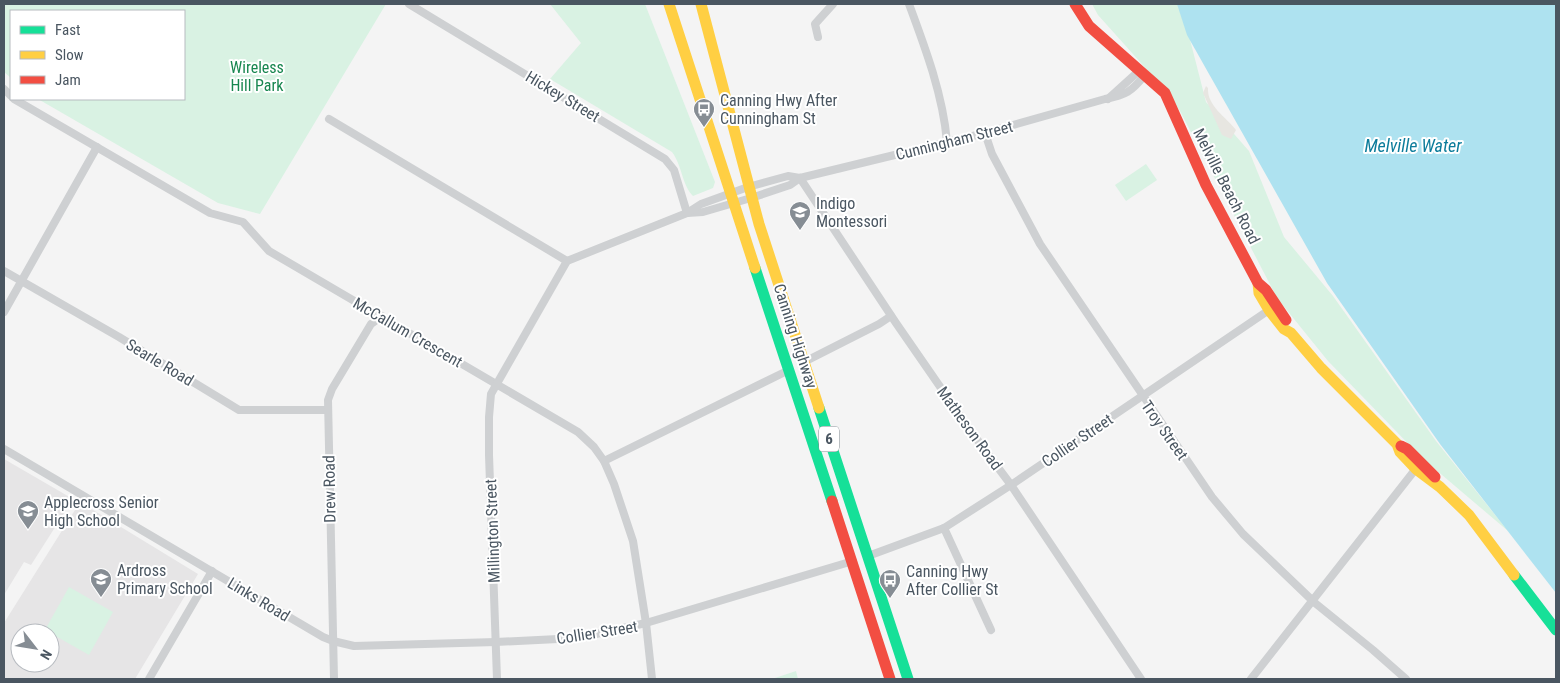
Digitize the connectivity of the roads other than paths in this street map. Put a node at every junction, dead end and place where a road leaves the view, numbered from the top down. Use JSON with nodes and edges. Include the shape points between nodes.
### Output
{"nodes":[{"id":1,"x":409,"y":4,"type":"edge"},
{"id":2,"x":669,"y":4,"type":"edge"},
{"id":3,"x":701,"y":4,"type":"edge"},
{"id":4,"x":832,"y":4,"type":"edge"},
{"id":5,"x":909,"y":4,"type":"edge"},
{"id":6,"x":1075,"y":4,"type":"edge"},
{"id":7,"x":818,"y":37,"type":"dead end"},
{"id":8,"x":1140,"y":75,"type":"junction"},
{"id":9,"x":16,"y":100,"type":"edge"},
{"id":10,"x":329,"y":119,"type":"dead end"},
{"id":11,"x":985,"y":133,"type":"junction"},
{"id":12,"x":947,"y":142,"type":"junction"},
{"id":13,"x":97,"y":147,"type":"junction"},
{"id":14,"x":800,"y":178,"type":"junction"},
{"id":15,"x":750,"y":192,"type":"junction"},
{"id":16,"x":733,"y":198,"type":"junction"},
{"id":17,"x":687,"y":213,"type":"junction"},
{"id":18,"x":567,"y":261,"type":"junction"},
{"id":19,"x":4,"y":271,"type":"edge"},
{"id":20,"x":22,"y":282,"type":"junction"},
{"id":21,"x":1272,"y":307,"type":"junction"},
{"id":22,"x":4,"y":312,"type":"edge"},
{"id":23,"x":382,"y":316,"type":"junction"},
{"id":24,"x":891,"y":316,"type":"junction"},
{"id":25,"x":804,"y":362,"type":"junction"},
{"id":26,"x":789,"y":370,"type":"junction"},
{"id":27,"x":498,"y":384,"type":"junction"},
{"id":28,"x":1142,"y":396,"type":"junction"},
{"id":29,"x":327,"y":410,"type":"junction"},
{"id":30,"x":4,"y":449,"type":"edge"},
{"id":31,"x":604,"y":461,"type":"junction"},
{"id":32,"x":1419,"y":466,"type":"junction"},
{"id":33,"x":1011,"y":485,"type":"junction"},
{"id":34,"x":944,"y":528,"type":"junction"},
{"id":35,"x":868,"y":556,"type":"junction"},
{"id":36,"x":852,"y":561,"type":"junction"},
{"id":37,"x":212,"y":571,"type":"junction"},
{"id":38,"x":1312,"y":600,"type":"junction"},
{"id":39,"x":646,"y":624,"type":"junction"},
{"id":40,"x":991,"y":630,"type":"dead end"},
{"id":41,"x":1556,"y":630,"type":"edge"},
{"id":42,"x":333,"y":642,"type":"junction"},
{"id":43,"x":496,"y":642,"type":"junction"},
{"id":44,"x":149,"y":679,"type":"edge"},
{"id":45,"x":334,"y":679,"type":"edge"},
{"id":46,"x":497,"y":679,"type":"edge"},
{"id":47,"x":652,"y":679,"type":"edge"},
{"id":48,"x":890,"y":679,"type":"edge"},
{"id":49,"x":908,"y":679,"type":"edge"},
{"id":50,"x":1141,"y":679,"type":"edge"},
{"id":51,"x":1251,"y":679,"type":"edge"},
{"id":52,"x":1406,"y":679,"type":"edge"}],
"edges":[{"from":1,"to":17,"type":"street","name":"Hickey Street","via":[[665,159],[674,170]]},
{"from":2,"to":16,"type":"main road","name":"Canning Highway","number":"6"},
{"from":3,"to":15,"type":"main road","name":"Canning Highway","number":"6"},
{"from":4,"to":7,"type":"street","via":[[815,24]]},
{"from":5,"to":12,"type":"street","via":[[934,78]]},
{"from":6,"to":8,"type":"main road","name":"Melville Beach Road","via":[[1089,26]]},
{"from":8,"to":11,"type":"street","name":"Cunningham Street","via":[[1108,99]]},
{"from":8,"to":21,"type":"main road","name":"Melville Beach Road","via":[[1165,93],[1206,184],[1258,283],[1259,293]]},
{"from":9,"to":13,"type":"street","name":"McCallum Crescent"},
{"from":10,"to":18,"type":"street"},
{"from":11,"to":12,"type":"street","name":"Cunningham Street"},
{"from":11,"to":28,"type":"street","name":"Troy Street","via":[[992,154],[1040,244]]},
{"from":12,"to":14,"type":"street","name":"Cunningham Street"},
{"from":13,"to":20,"type":"street"},
{"from":13,"to":23,"type":"street","name":"McCallum Crescent","via":[[210,213],[242,222],[269,251]]},
{"from":14,"to":15,"type":"street","name":"Cunningham Street","via":[[788,176]]},
{"from":14,"to":24,"type":"street","name":"Matheson Road"},
{"from":15,"to":16,"type":"street","name":"Cunningham Street"},
{"from":15,"to":25,"type":"main road","name":"Canning Highway","number":"6"},
{"from":16,"to":17,"type":"street","name":"Cunningham Street","via":[[703,212]]},
{"from":16,"to":26,"type":"main road","name":"Canning Highway","number":"6"},
{"from":17,"to":18,"type":"street","name":"Cunningham Street"},
{"from":18,"to":27,"type":"street"},
{"from":19,"to":20,"type":"street","name":"Searle Road"},
{"from":20,"to":22,"type":"street"},
{"from":20,"to":29,"type":"street","name":"Searle Road","via":[[239,410]]},
{"from":21,"to":28,"type":"street","name":"Collier Street"},
{"from":21,"to":32,"type":"main road","name":"Melville Beach Road","via":[[1284,329],[1397,444],[1400,452]]},
{"from":23,"to":27,"type":"street","name":"McCallum Crescent"},
{"from":23,"to":29,"type":"street","name":"Drew Road","via":[[371,324],[332,389]]},
{"from":24,"to":25,"type":"street"},
{"from":24,"to":33,"type":"street","name":"Matheson Road"},
{"from":25,"to":35,"type":"main road","name":"Canning Highway","number":"6"},
{"from":26,"to":31,"type":"street"},
{"from":26,"to":36,"type":"main road","name":"Canning Highway","number":"6"},
{"from":27,"to":31,"type":"street","name":"McCallum Crescent","via":[[578,432]]},
{"from":27,"to":43,"type":"street","name":"Millington Street","via":[[491,394],[489,416]]},
{"from":28,"to":33,"type":"street","name":"Collier Street"},
{"from":28,"to":38,"type":"street","name":"Troy Street","via":[[1229,518]]},
{"from":29,"to":42,"type":"street","name":"Drew Road"},
{"from":30,"to":37,"type":"street","name":"Links Road"},
{"from":31,"to":39,"type":"street","name":"McCallum Crescent","via":[[633,541]]},
{"from":32,"to":38,"type":"street"},
{"from":32,"to":41,"type":"main road","name":"Melville Beach Road","via":[[1469,516]]},
{"from":33,"to":34,"type":"street","name":"Collier Street"},
{"from":33,"to":50,"type":"street","name":"Matheson Road"},
{"from":34,"to":35,"type":"street","name":"Collier Street"},
{"from":34,"to":40,"type":"street"},
{"from":35,"to":49,"type":"main road","name":"Canning Highway","number":"6"},
{"from":36,"to":39,"type":"street","name":"Collier Street"},
{"from":36,"to":48,"type":"main road","name":"Canning Highway","number":"6"},
{"from":37,"to":42,"type":"street","name":"Links Road"},
{"from":37,"to":44,"type":"street"},
{"from":38,"to":51,"type":"street"},
{"from":38,"to":52,"type":"street","name":"Troy Street"},
{"from":39,"to":43,"type":"street","name":"Collier Street","via":[[578,638]]},
{"from":39,"to":47,"type":"street","name":"McCallum Crescent"},
{"from":42,"to":43,"type":"street","name":"Collier Street","via":[[354,646]]},
{"from":42,"to":45,"type":"street","name":"Drew Road"},
{"from":43,"to":46,"type":"street","name":"Millington Street"}]}
